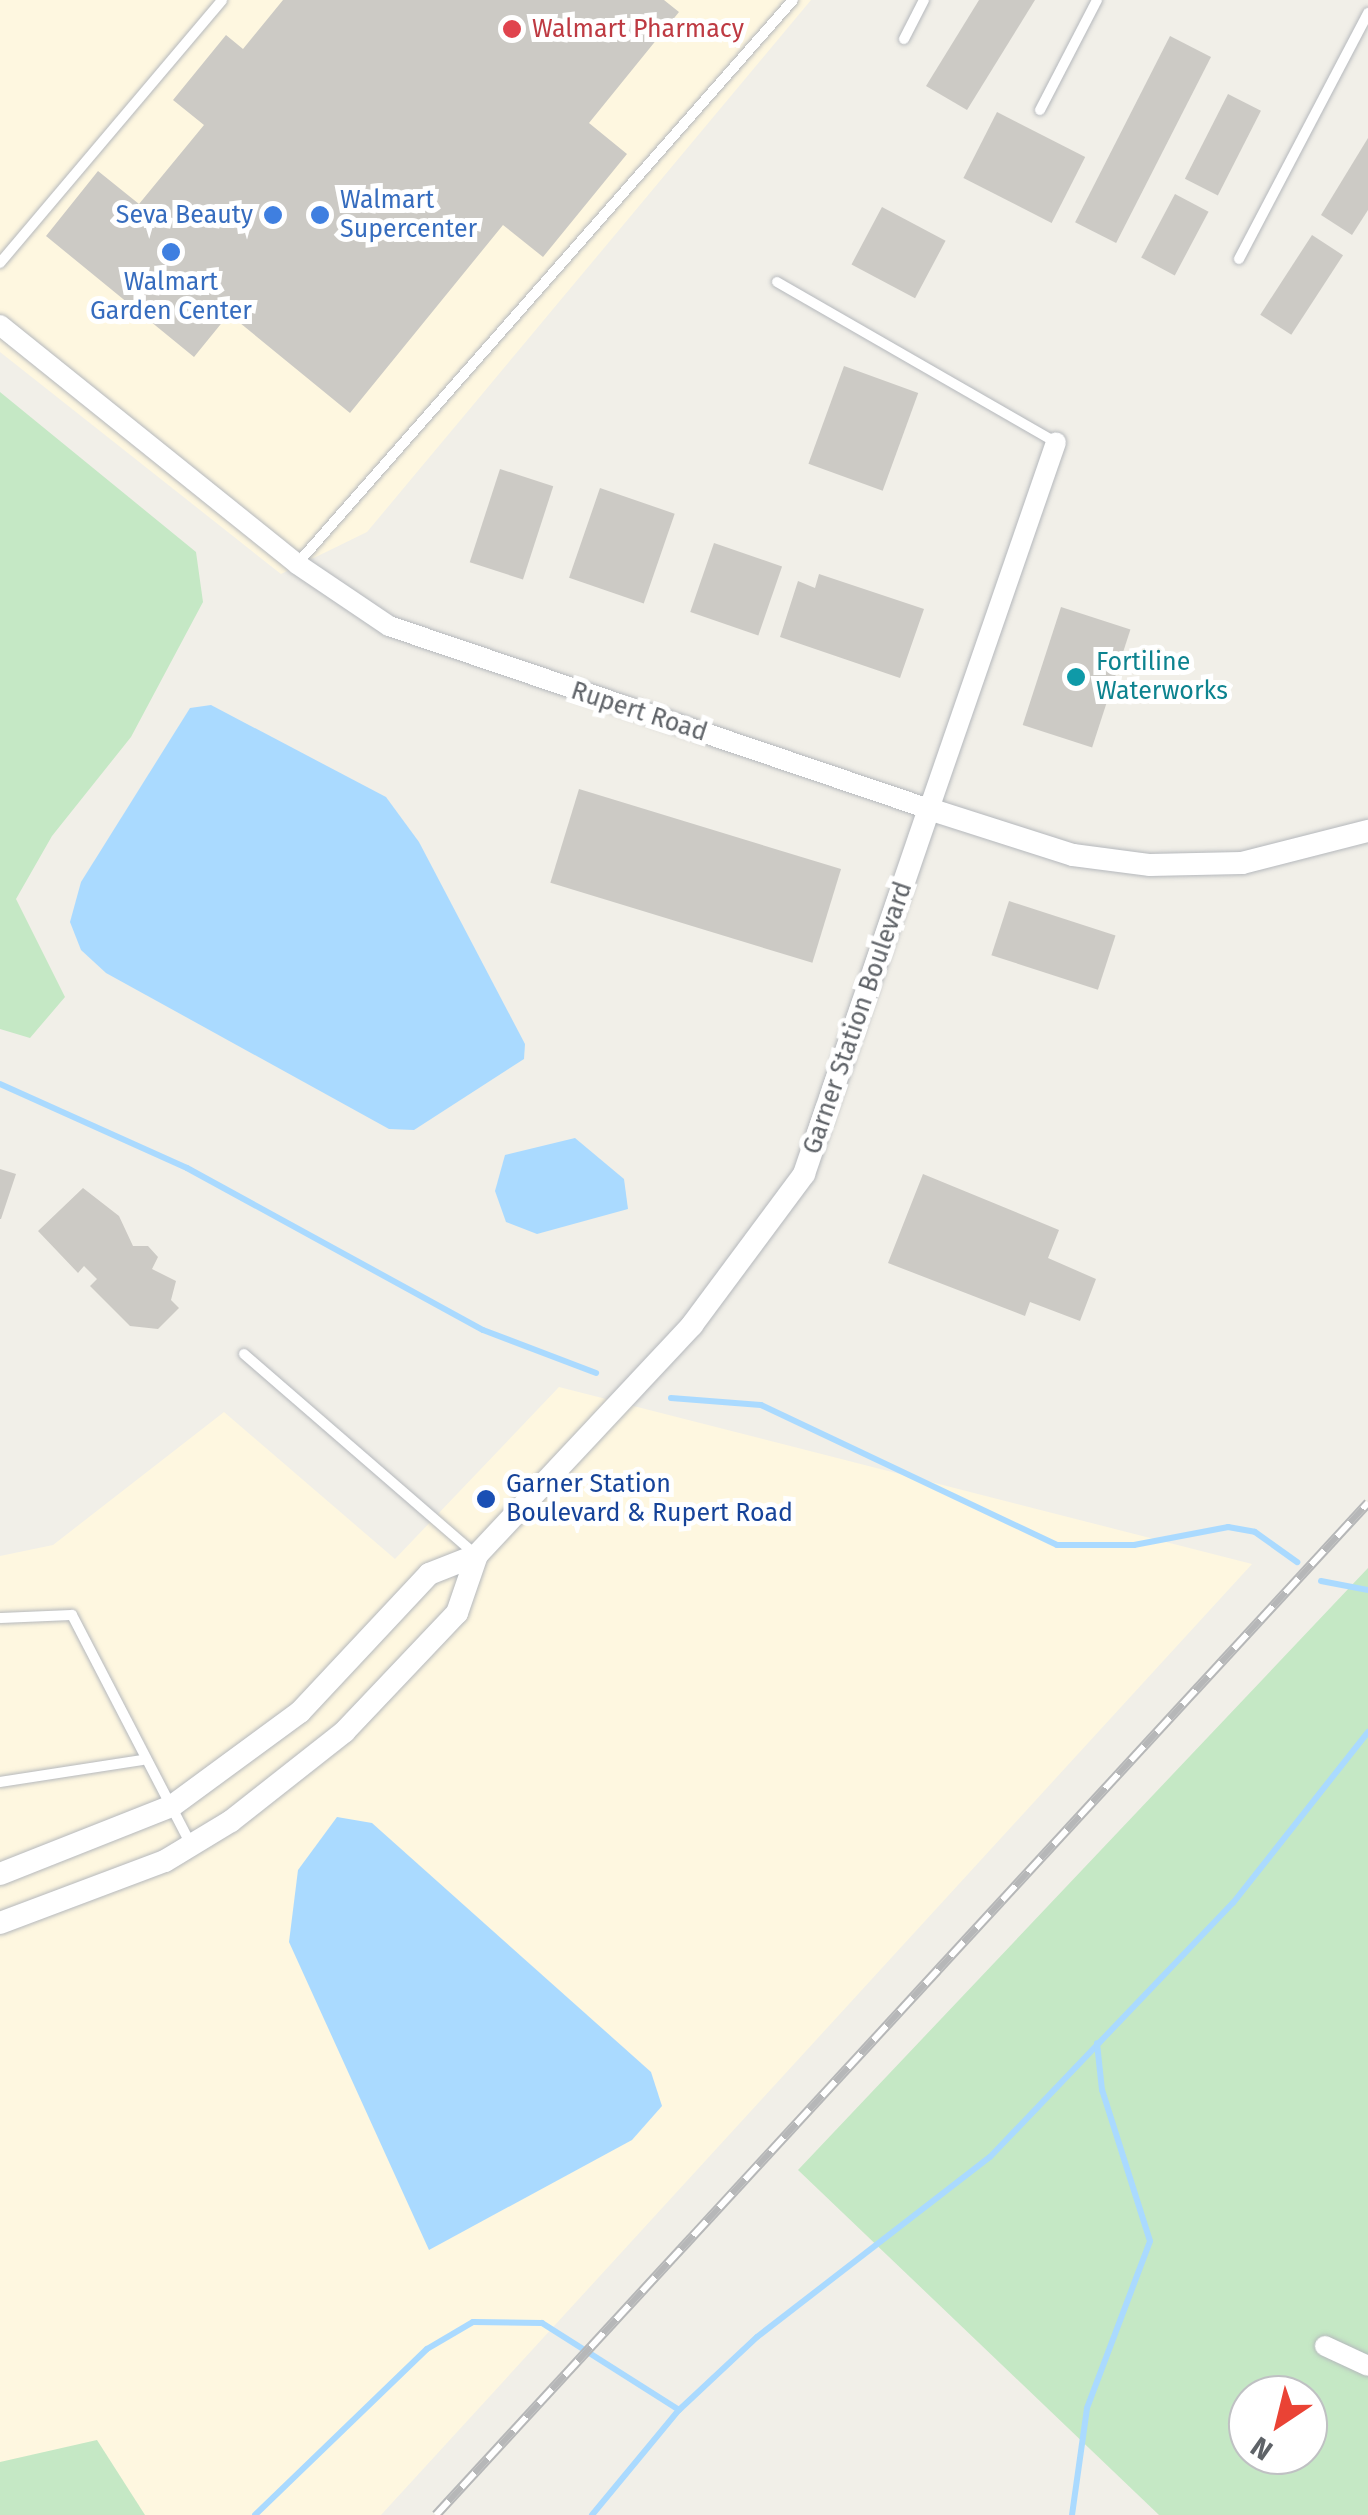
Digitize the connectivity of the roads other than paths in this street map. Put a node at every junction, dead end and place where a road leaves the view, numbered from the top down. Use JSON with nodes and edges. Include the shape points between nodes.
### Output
{"nodes":[{"id":1,"x":222,"y":0,"type":"edge"},
{"id":2,"x":793,"y":0,"type":"edge"},
{"id":3,"x":924,"y":0,"type":"edge"},
{"id":4,"x":1097,"y":0,"type":"edge"},
{"id":5,"x":1368,"y":13,"type":"edge"},
{"id":6,"x":904,"y":39,"type":"dead end"},
{"id":7,"x":1040,"y":110,"type":"dead end"},
{"id":8,"x":1239,"y":259,"type":"dead end"},
{"id":9,"x":0,"y":263,"type":"edge"},
{"id":10,"x":777,"y":282,"type":"dead end"},
{"id":11,"x":0,"y":325,"type":"edge"},
{"id":12,"x":1056,"y":442,"type":"joint"},
{"id":13,"x":297,"y":564,"type":"junction"},
{"id":14,"x":930,"y":810,"type":"junction"},
{"id":15,"x":1368,"y":831,"type":"edge"},
{"id":16,"x":244,"y":1354,"type":"dead end"},
{"id":17,"x":477,"y":1555,"type":"junction"},
{"id":18,"x":0,"y":1618,"type":"edge"},
{"id":19,"x":142,"y":1760,"type":"junction"},
{"id":20,"x":0,"y":1782,"type":"edge"},
{"id":21,"x":172,"y":1806,"type":"junction"},
{"id":22,"x":192,"y":1846,"type":"junction"},
{"id":23,"x":0,"y":1874,"type":"edge"},
{"id":24,"x":0,"y":1922,"type":"edge"},
{"id":25,"x":1325,"y":2346,"type":"dead end"},
{"id":26,"x":1368,"y":2366,"type":"edge"}],
"edges":[{"from":1,"to":9,"type":"lane"},
{"from":2,"to":13,"type":"lane"},
{"from":3,"to":6,"type":"lane"},
{"from":4,"to":7,"type":"lane"},
{"from":5,"to":8,"type":"lane"},
{"from":10,"to":12,"type":"lane"},
{"from":11,"to":13,"type":"street","name":"Rupert Road"},
{"from":12,"to":14,"type":"street","name":"Garner Station Boulevard"},
{"from":13,"to":14,"type":"street","name":"Rupert Road","via":[[422,641]]},
{"from":14,"to":15,"type":"street","name":"Rupert Road","via":[[1074,855],[1150,865],[1242,863]]},
{"from":14,"to":17,"type":"street","name":"Garner Station Boulevard","via":[[804,1174],[692,1325]]},
{"from":16,"to":17,"type":"lane"},
{"from":17,"to":21,"type":"street","name":"Garner Station Boulevard","via":[[429,1574],[300,1712]]},
{"from":17,"to":22,"type":"street","name":"Garner Station Boulevard","via":[[458,1613],[344,1732]]},
{"from":18,"to":19,"type":"lane","via":[[72,1615]]},
{"from":19,"to":20,"type":"lane"},
{"from":19,"to":21,"type":"lane"},
{"from":21,"to":22,"type":"lane"},
{"from":21,"to":23,"type":"street","name":"Garner Station Boulevard"},
{"from":22,"to":24,"type":"street","name":"Garner Station Boulevard"},
{"from":25,"to":26,"type":"street"}]}
